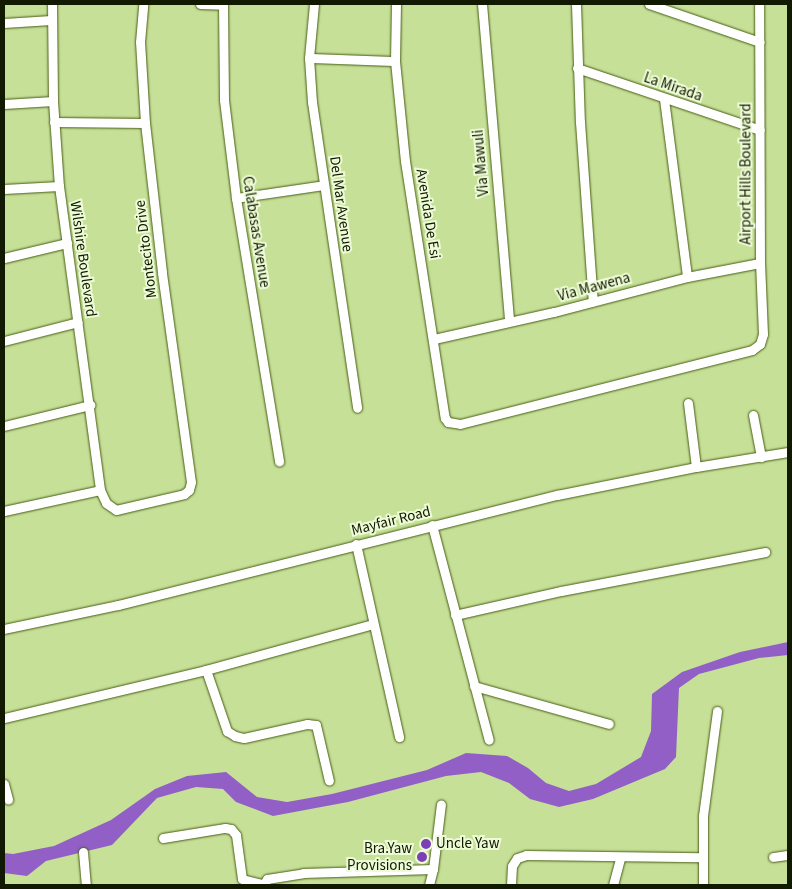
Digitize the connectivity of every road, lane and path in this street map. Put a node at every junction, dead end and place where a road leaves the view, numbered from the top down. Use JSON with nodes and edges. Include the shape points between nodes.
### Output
{"nodes":[{"id":1,"x":52,"y":4,"type":"edge"},
{"id":2,"x":143,"y":4,"type":"edge"},
{"id":3,"x":200,"y":4,"type":"edge"},
{"id":4,"x":314,"y":4,"type":"edge"},
{"id":5,"x":396,"y":4,"type":"edge"},
{"id":6,"x":482,"y":4,"type":"edge"},
{"id":7,"x":576,"y":4,"type":"edge"},
{"id":8,"x":649,"y":4,"type":"edge"},
{"id":9,"x":759,"y":4,"type":"edge"},
{"id":10,"x":223,"y":5,"type":"edge"},
{"id":11,"x":51,"y":20,"type":"junction"},
{"id":12,"x":4,"y":22,"type":"edge"},
{"id":13,"x":760,"y":42,"type":"junction"},
{"id":14,"x":309,"y":58,"type":"junction"},
{"id":15,"x":395,"y":60,"type":"junction"},
{"id":16,"x":577,"y":68,"type":"junction"},
{"id":17,"x":664,"y":99,"type":"junction"},
{"id":18,"x":53,"y":101,"type":"junction"},
{"id":19,"x":4,"y":104,"type":"edge"},
{"id":20,"x":54,"y":122,"type":"junction"},
{"id":21,"x":145,"y":124,"type":"junction"},
{"id":22,"x":760,"y":130,"type":"junction"},
{"id":23,"x":59,"y":186,"type":"junction"},
{"id":24,"x":324,"y":186,"type":"junction"},
{"id":25,"x":4,"y":189,"type":"edge"},
{"id":26,"x":236,"y":198,"type":"junction"},
{"id":27,"x":67,"y":243,"type":"junction"},
{"id":28,"x":4,"y":258,"type":"edge"},
{"id":29,"x":760,"y":263,"type":"junction"},
{"id":30,"x":687,"y":277,"type":"junction"},
{"id":31,"x":593,"y":302,"type":"junction"},
{"id":32,"x":509,"y":320,"type":"junction"},
{"id":33,"x":78,"y":322,"type":"junction"},
{"id":34,"x":434,"y":339,"type":"junction"},
{"id":35,"x":4,"y":341,"type":"edge"},
{"id":36,"x":688,"y":403,"type":"dead end"},
{"id":37,"x":90,"y":405,"type":"junction"},
{"id":38,"x":357,"y":408,"type":"dead end"},
{"id":39,"x":753,"y":415,"type":"dead end"},
{"id":40,"x":453,"y":424,"type":"joint"},
{"id":41,"x":4,"y":426,"type":"edge"},
{"id":42,"x":788,"y":452,"type":"edge"},
{"id":43,"x":761,"y":457,"type":"junction"},
{"id":44,"x":279,"y":462,"type":"dead end"},
{"id":45,"x":696,"y":466,"type":"junction"},
{"id":46,"x":100,"y":490,"type":"junction"},
{"id":47,"x":4,"y":512,"type":"edge"},
{"id":48,"x":432,"y":525,"type":"junction"},
{"id":49,"x":356,"y":544,"type":"junction"},
{"id":50,"x":765,"y":552,"type":"dead end"},
{"id":51,"x":455,"y":615,"type":"junction"},
{"id":52,"x":373,"y":624,"type":"junction"},
{"id":53,"x":4,"y":629,"type":"edge"},
{"id":54,"x":206,"y":670,"type":"junction"},
{"id":55,"x":474,"y":686,"type":"junction"},
{"id":56,"x":717,"y":711,"type":"dead end"},
{"id":57,"x":4,"y":718,"type":"edge"},
{"id":58,"x":609,"y":724,"type":"dead end"},
{"id":59,"x":399,"y":737,"type":"dead end"},
{"id":60,"x":488,"y":740,"type":"dead end"},
{"id":61,"x":330,"y":781,"type":"dead end"},
{"id":62,"x":4,"y":784,"type":"edge"},
{"id":63,"x":8,"y":799,"type":"dead end"},
{"id":64,"x":441,"y":804,"type":"dead end"},
{"id":65,"x":162,"y":838,"type":"dead end"},
{"id":66,"x":82,"y":852,"type":"dead end"},
{"id":67,"x":788,"y":855,"type":"edge"},
{"id":68,"x":702,"y":857,"type":"junction"},
{"id":69,"x":773,"y":857,"type":"dead end"},
{"id":70,"x":620,"y":858,"type":"junction"},
{"id":71,"x":433,"y":868,"type":"junction"},
{"id":72,"x":263,"y":884,"type":"edge"},
{"id":73,"x":86,"y":885,"type":"edge"},
{"id":74,"x":429,"y":885,"type":"edge"},
{"id":75,"x":511,"y":885,"type":"edge"},
{"id":76,"x":613,"y":885,"type":"edge"},
{"id":77,"x":703,"y":885,"type":"edge"}],
"edges":[{"from":1,"to":11,"type":"street","name":"Wilshire Boulevard"},
{"from":2,"to":21,"type":"street","name":"Montecito Drive","via":[[140,42]]},
{"from":3,"to":10,"type":"street"},
{"from":4,"to":14,"type":"street","name":"Del Mar Avenue"},
{"from":5,"to":15,"type":"street","name":"Avenida De Esi"},
{"from":6,"to":32,"type":"street","name":"Via Mawuli"},
{"from":7,"to":16,"type":"street"},
{"from":8,"to":13,"type":"street"},
{"from":9,"to":13,"type":"street","name":"Airport Hills Boulevard"},
{"from":10,"to":26,"type":"street","name":"Calabasas Avenue","via":[[224,100]]},
{"from":11,"to":12,"type":"street"},
{"from":11,"to":18,"type":"street","name":"Wilshire Boulevard"},
{"from":13,"to":22,"type":"street","name":"Airport Hills Boulevard"},
{"from":14,"to":15,"type":"street"},
{"from":14,"to":24,"type":"street","name":"Del Mar Avenue"},
{"from":15,"to":34,"type":"street","name":"Avenida De Esi","via":[[405,161]]},
{"from":16,"to":17,"type":"street","name":"La Mirada"},
{"from":16,"to":31,"type":"street"},
{"from":17,"to":22,"type":"street","name":"La Mirada"},
{"from":17,"to":30,"type":"street"},
{"from":18,"to":19,"type":"street"},
{"from":18,"to":20,"type":"street","name":"Wilshire Boulevard"},
{"from":20,"to":21,"type":"street"},
{"from":20,"to":23,"type":"street","name":"Wilshire Boulevard"},
{"from":21,"to":46,"type":"street","name":"Montecito Drive","via":[[191,482],[184,494],[116,510],[106,504]]},
{"from":22,"to":29,"type":"street","name":"Airport Hills Boulevard"},
{"from":23,"to":25,"type":"street"},
{"from":23,"to":27,"type":"street","name":"Wilshire Boulevard"},
{"from":24,"to":26,"type":"street"},
{"from":24,"to":38,"type":"street","name":"Del Mar Avenue"},
{"from":26,"to":44,"type":"street","name":"Calabasas Avenue"},
{"from":27,"to":28,"type":"street"},
{"from":27,"to":33,"type":"street","name":"Wilshire Boulevard"},
{"from":29,"to":30,"type":"street","name":"Via Mawena"},
{"from":29,"to":40,"type":"street","name":"Airport Hills Boulevard","via":[[763,334],[760,344],[752,350]]},
{"from":30,"to":31,"type":"street","name":"Via Mawena"},
{"from":31,"to":32,"type":"street","name":"Via Mawena"},
{"from":32,"to":34,"type":"street","name":"Via Mawena"},
{"from":33,"to":35,"type":"street"},
{"from":33,"to":37,"type":"street","name":"Wilshire Boulevard"},
{"from":34,"to":40,"type":"street","name":"Avenida De Esi","via":[[445,418]]},
{"from":36,"to":45,"type":"street"},
{"from":37,"to":41,"type":"street"},
{"from":37,"to":46,"type":"street","name":"Wilshire Boulevard"},
{"from":39,"to":43,"type":"street"},
{"from":42,"to":43,"type":"street","name":"Mayfair Road"},
{"from":43,"to":45,"type":"street","name":"Mayfair Road"},
{"from":45,"to":48,"type":"street","name":"Mayfair Road","via":[[557,494]]},
{"from":46,"to":47,"type":"street"},
{"from":48,"to":49,"type":"street","name":"Mayfair Road"},
{"from":48,"to":51,"type":"street"},
{"from":49,"to":52,"type":"street"},
{"from":49,"to":53,"type":"street","name":"Mayfair Road","via":[[118,605]]},
{"from":50,"to":51,"type":"street"},
{"from":51,"to":55,"type":"street"},
{"from":52,"to":54,"type":"street"},
{"from":52,"to":59,"type":"street"},
{"from":54,"to":57,"type":"street"},
{"from":54,"to":61,"type":"street","via":[[227,731],[235,736],[244,738],[307,724],[316,725]]},
{"from":55,"to":58,"type":"street"},
{"from":55,"to":60,"type":"street"},
{"from":56,"to":68,"type":"street","via":[[703,816]]},
{"from":62,"to":63,"type":"street"},
{"from":64,"to":71,"type":"street"},
{"from":65,"to":72,"type":"street","via":[[231,829],[236,835],[242,879]]},
{"from":66,"to":73,"type":"street"},
{"from":67,"to":69,"type":"street"},
{"from":68,"to":70,"type":"street"},
{"from":68,"to":77,"type":"street"},
{"from":70,"to":75,"type":"street","via":[[526,855],[517,858],[512,866]]},
{"from":70,"to":76,"type":"street"},
{"from":71,"to":72,"type":"street","via":[[303,873],[267,878]]},
{"from":71,"to":74,"type":"street"}]}
